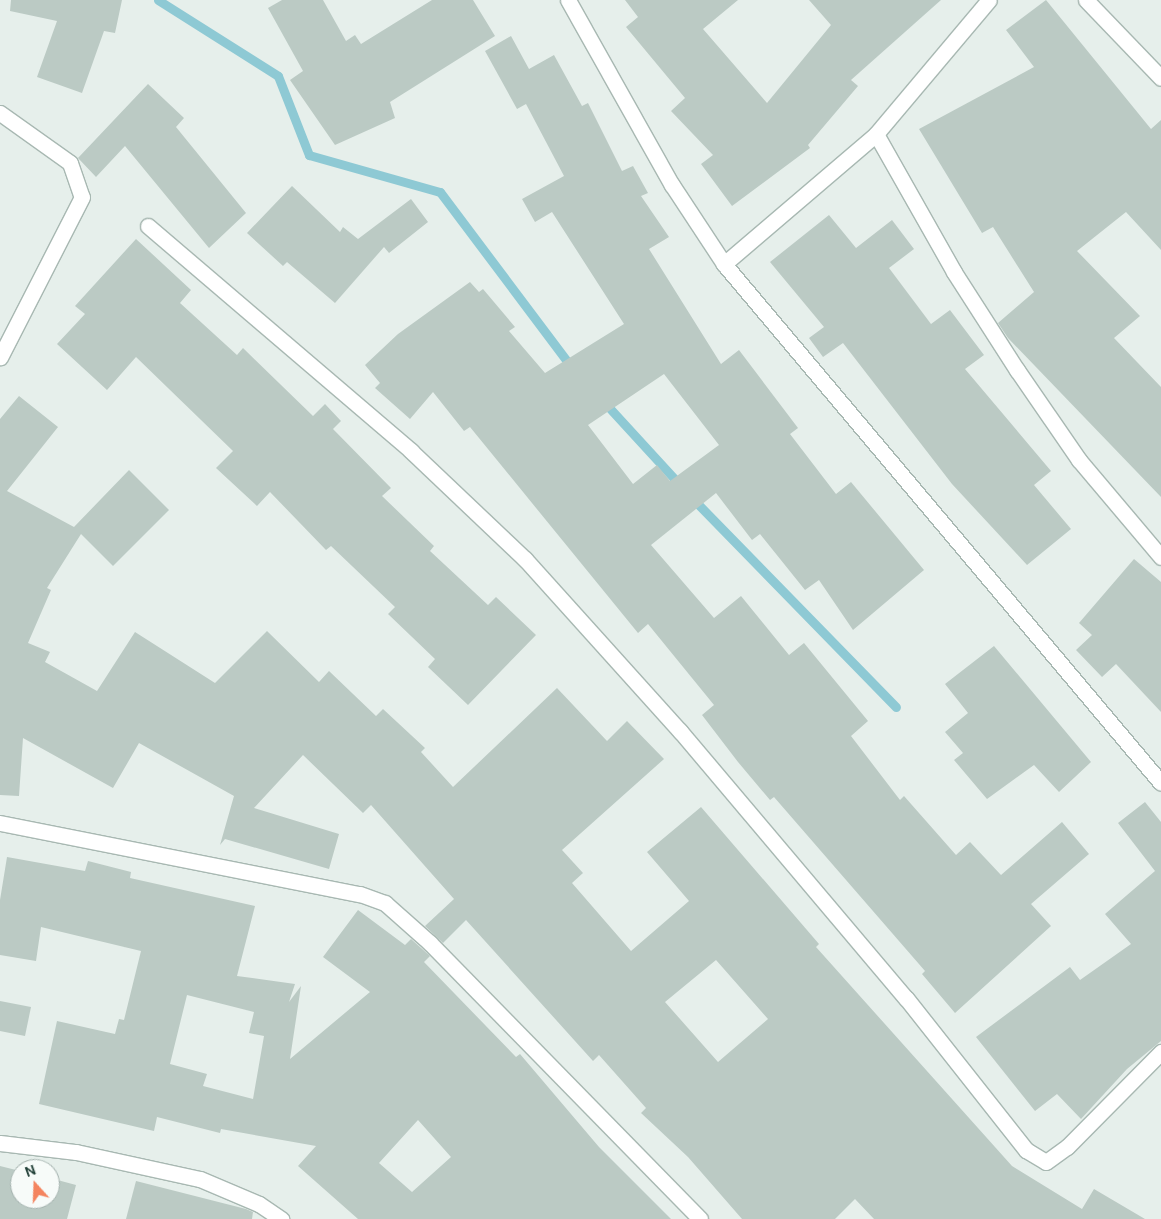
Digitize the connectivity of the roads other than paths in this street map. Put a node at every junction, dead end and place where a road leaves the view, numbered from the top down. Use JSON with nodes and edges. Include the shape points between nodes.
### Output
{"nodes":[{"id":1,"x":568,"y":0,"type":"edge"},
{"id":2,"x":989,"y":0,"type":"edge"},
{"id":3,"x":1086,"y":0,"type":"edge"},
{"id":4,"x":1161,"y":78,"type":"edge"},
{"id":5,"x":0,"y":113,"type":"edge"},
{"id":6,"x":876,"y":134,"type":"junction"},
{"id":7,"x":148,"y":226,"type":"dead end"},
{"id":8,"x":724,"y":264,"type":"junction"},
{"id":9,"x":0,"y":357,"type":"edge"},
{"id":10,"x":1161,"y":557,"type":"edge"},
{"id":11,"x":1161,"y":783,"type":"edge"},
{"id":12,"x":0,"y":823,"type":"edge"},
{"id":13,"x":1161,"y":1052,"type":"edge"},
{"id":14,"x":0,"y":1143,"type":"edge"},
{"id":15,"x":281,"y":1219,"type":"edge"},
{"id":16,"x":700,"y":1219,"type":"edge"}],
"edges":[{"from":1,"to":8,"type":"street","via":[[672,185]]},
{"from":2,"to":6,"type":"street"},
{"from":3,"to":4,"type":"street"},
{"from":5,"to":9,"type":"street","via":[[70,163],[82,197]]},
{"from":6,"to":8,"type":"street"},
{"from":6,"to":10,"type":"street","via":[[954,272],[1017,370],[1079,460]]},
{"from":7,"to":13,"type":"street","via":[[411,451],[526,559],[732,792],[906,998],[1026,1150],[1046,1162],[1067,1147]]},
{"from":8,"to":11,"type":"street"},
{"from":12,"to":16,"type":"street","via":[[360,894],[385,903],[430,943]]},
{"from":14,"to":15,"type":"street","via":[[76,1152],[200,1179],[259,1204]]}]}
